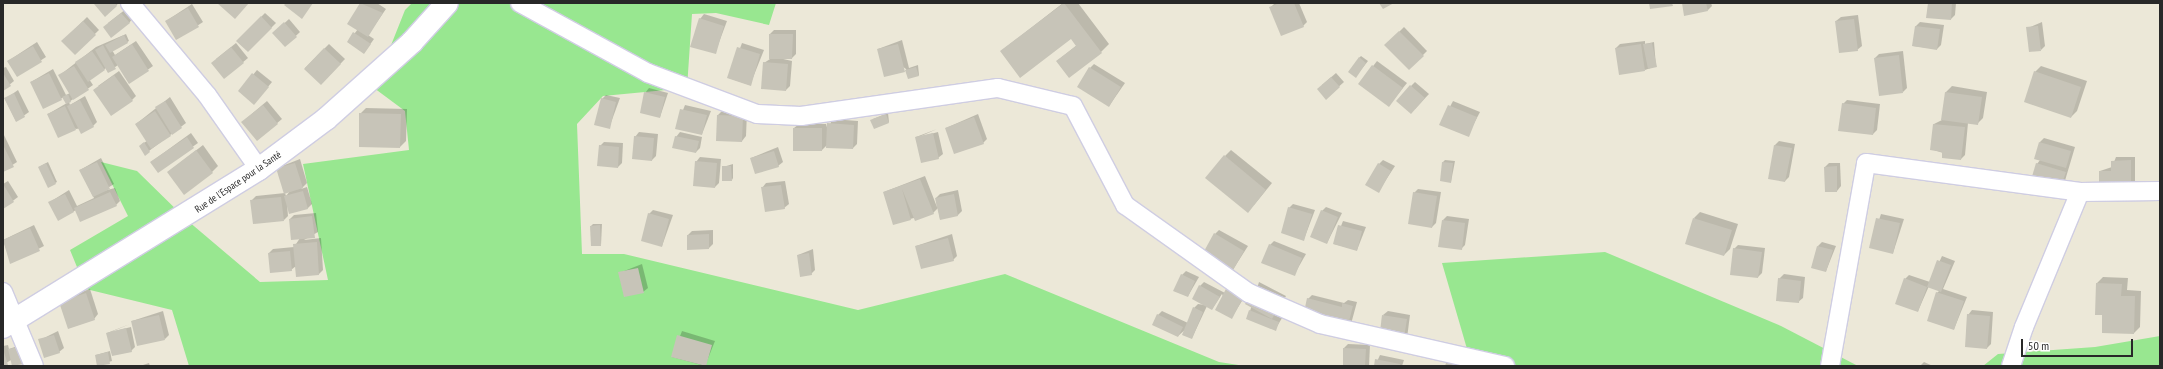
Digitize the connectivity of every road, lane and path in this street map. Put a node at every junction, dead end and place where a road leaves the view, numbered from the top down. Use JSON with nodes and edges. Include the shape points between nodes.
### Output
{"nodes":[{"id":1,"x":130,"y":3,"type":"edge"},
{"id":2,"x":447,"y":3,"type":"edge"},
{"id":3,"x":520,"y":3,"type":"edge"},
{"id":4,"x":259,"y":169,"type":"junction"},
{"id":5,"x":2160,"y":191,"type":"edge"},
{"id":6,"x":2080,"y":192,"type":"junction"},
{"id":7,"x":3,"y":292,"type":"edge"},
{"id":8,"x":10,"y":324,"type":"edge"},
{"id":9,"x":34,"y":366,"type":"edge"},
{"id":10,"x":1505,"y":366,"type":"edge"},
{"id":11,"x":1830,"y":366,"type":"edge"},
{"id":12,"x":2011,"y":366,"type":"edge"}],
"edges":[{"from":1,"to":4,"type":"street","via":[[207,95]]},
{"from":2,"to":4,"type":"street","name":"Rue de l'Espace pour la Santé","via":[[412,42],[326,120]]},
{"from":3,"to":10,"type":"street","via":[[648,73],[757,114],[801,116],[998,88],[1073,106],[1125,205],[1248,293],[1320,324]]},
{"from":4,"to":8,"type":"street","name":"Rue de l'Espace pour la Santé"},
{"from":5,"to":6,"type":"street"},
{"from":6,"to":11,"type":"street","via":[[1866,163]]},
{"from":6,"to":12,"type":"street","via":[[2024,327]]},
{"from":7,"to":8,"type":"street"},
{"from":8,"to":9,"type":"street"}]}
